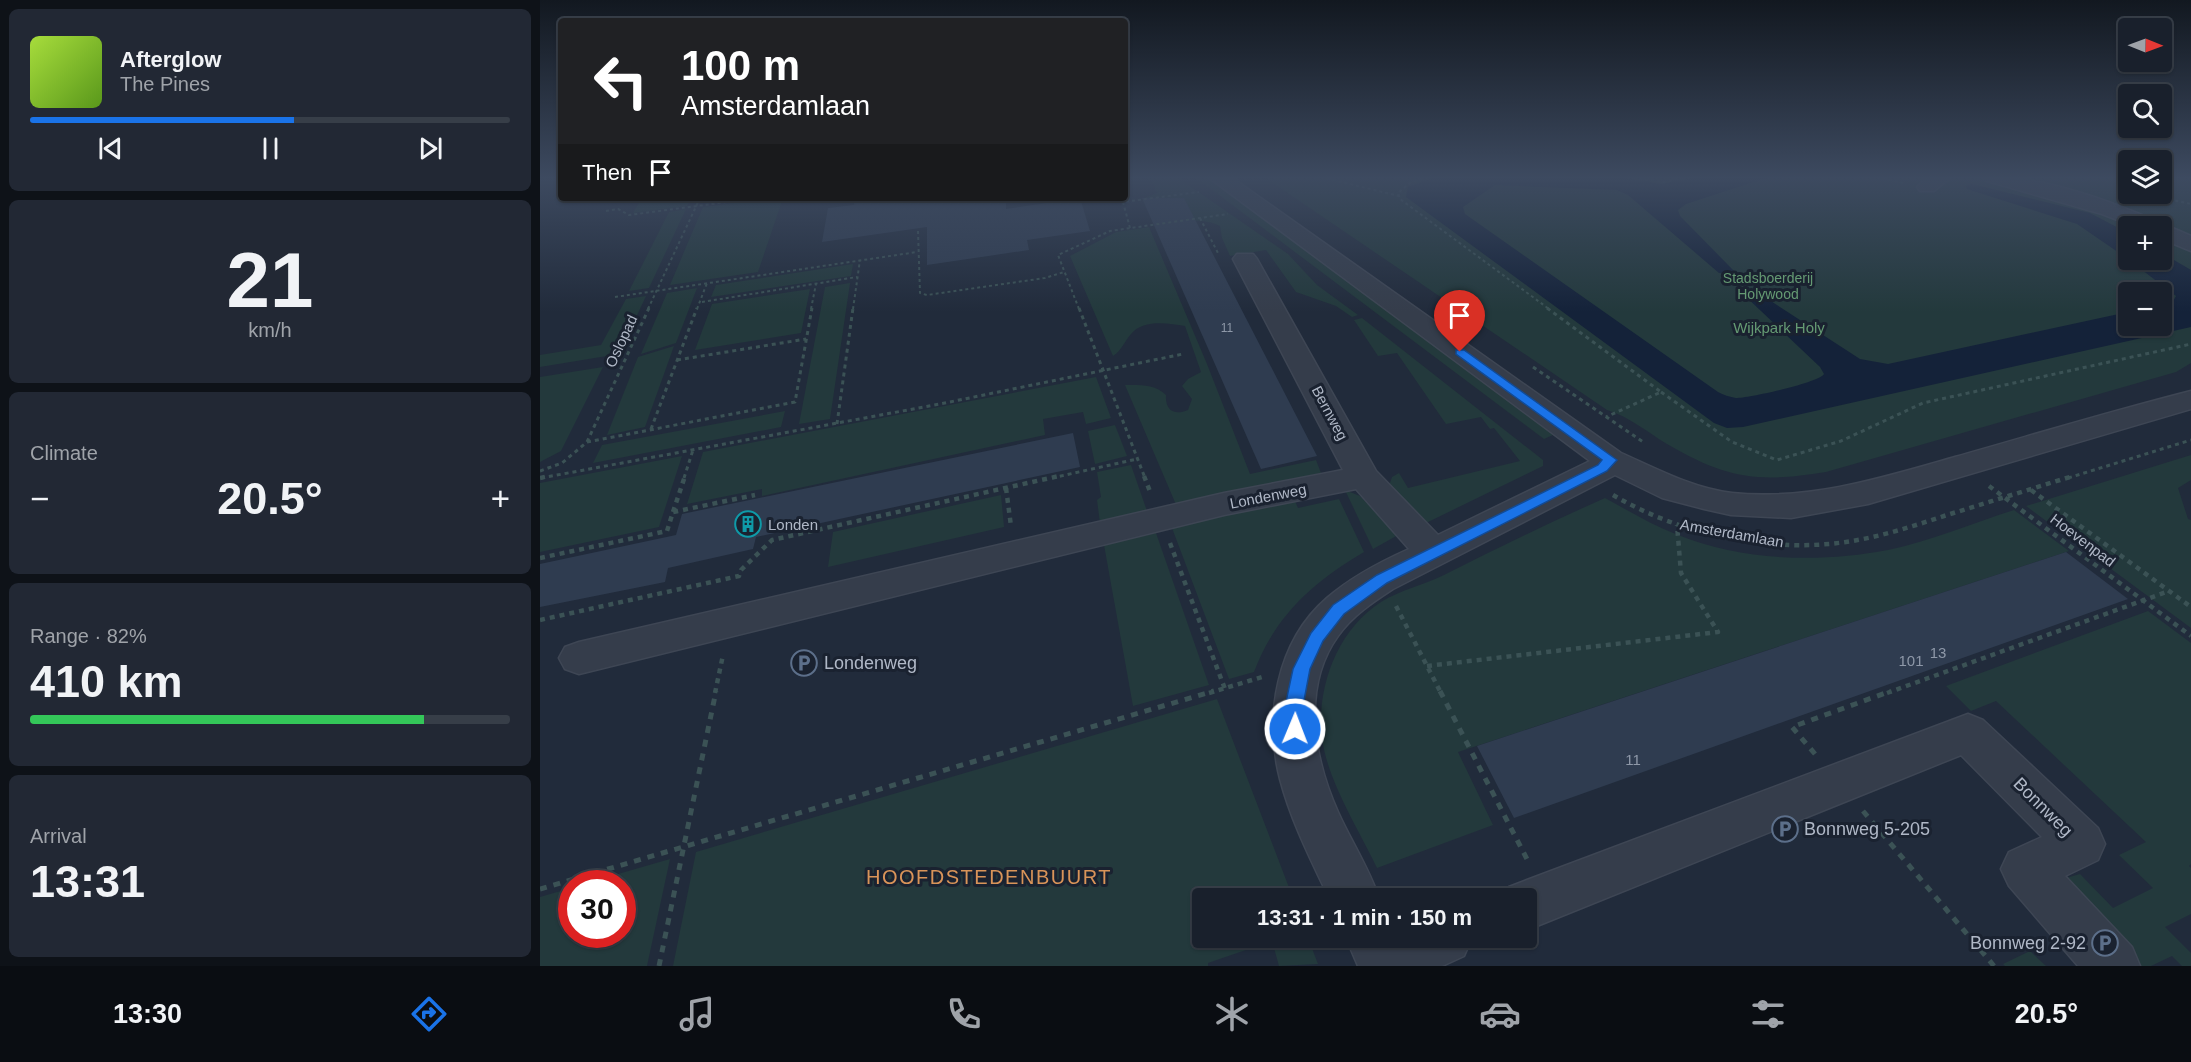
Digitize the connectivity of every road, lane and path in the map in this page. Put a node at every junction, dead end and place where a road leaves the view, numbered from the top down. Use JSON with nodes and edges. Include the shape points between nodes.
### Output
{"nodes":[{"id":1,"x":689,"y":222,"type":"edge"},
{"id":2,"x":1128,"y":222,"type":"edge"},
{"id":3,"x":1171,"y":222,"type":"edge"},
{"id":4,"x":1202,"y":222,"type":"edge"},
{"id":5,"x":1265,"y":222,"type":"edge"},
{"id":6,"x":1434,"y":222,"type":"edge"},
{"id":7,"x":1130,"y":228,"type":"junction"},
{"id":8,"x":918,"y":231,"type":"dead end"},
{"id":9,"x":2172,"y":235,"type":"edge"},
{"id":10,"x":2191,"y":244,"type":"edge"},
{"id":11,"x":917,"y":252,"type":"junction"},
{"id":12,"x":1245,"y":259,"type":"joint"},
{"id":13,"x":860,"y":260,"type":"junction"},
{"id":14,"x":1064,"y":273,"type":"junction"},
{"id":15,"x":857,"y":277,"type":"junction"},
{"id":16,"x":707,"y":283,"type":"junction"},
{"id":17,"x":816,"y":284,"type":"junction"},
{"id":18,"x":657,"y":290,"type":"junction"},
{"id":19,"x":615,"y":297,"type":"dead end"},
{"id":20,"x":702,"y":302,"type":"dead end"},
{"id":21,"x":806,"y":339,"type":"junction"},
{"id":22,"x":2191,"y":344,"type":"edge"},
{"id":23,"x":1183,"y":354,"type":"dead end"},
{"id":24,"x":678,"y":360,"type":"junction"},
{"id":25,"x":1529,"y":364,"type":"dead end"},
{"id":26,"x":1101,"y":372,"type":"junction"},
{"id":27,"x":1660,"y":392,"type":"junction"},
{"id":28,"x":2191,"y":399,"type":"edge"},
{"id":29,"x":1606,"y":417,"type":"junction"},
{"id":30,"x":837,"y":424,"type":"junction"},
{"id":31,"x":651,"y":430,"type":"junction"},
{"id":32,"x":2191,"y":440,"type":"edge"},
{"id":33,"x":587,"y":442,"type":"junction"},
{"id":34,"x":1646,"y":444,"type":"dead end"},
{"id":35,"x":693,"y":450,"type":"junction"},
{"id":36,"x":1137,"y":459,"type":"junction"},
{"id":37,"x":1598,"y":468,"type":"junction"},
{"id":38,"x":540,"y":471,"type":"edge"},
{"id":39,"x":1364,"y":477,"type":"junction"},
{"id":40,"x":540,"y":478,"type":"edge"},
{"id":41,"x":1006,"y":488,"type":"junction"},
{"id":42,"x":2030,"y":489,"type":"junction"},
{"id":43,"x":755,"y":495,"type":"dead end"},
{"id":44,"x":2006,"y":497,"type":"junction"},
{"id":45,"x":673,"y":512,"type":"junction"},
{"id":46,"x":1161,"y":519,"type":"junction"},
{"id":47,"x":1677,"y":525,"type":"junction"},
{"id":48,"x":1434,"y":553,"type":"junction"},
{"id":49,"x":1014,"y":554,"type":"junction"},
{"id":50,"x":540,"y":558,"type":"edge"},
{"id":51,"x":739,"y":576,"type":"junction"},
{"id":52,"x":1382,"y":579,"type":"junction"},
{"id":53,"x":2169,"y":591,"type":"junction"},
{"id":54,"x":2145,"y":601,"type":"junction"},
{"id":55,"x":2191,"y":607,"type":"edge"},
{"id":56,"x":540,"y":620,"type":"edge"},
{"id":57,"x":730,"y":622,"type":"junction"},
{"id":58,"x":2191,"y":636,"type":"edge"},
{"id":59,"x":579,"y":658,"type":"dead end"},
{"id":60,"x":1427,"y":666,"type":"junction"},
{"id":61,"x":1272,"y":674,"type":"dead end"},
{"id":62,"x":1224,"y":689,"type":"junction"},
{"id":63,"x":1840,"y":783,"type":"junction"},
{"id":64,"x":683,"y":847,"type":"junction"},
{"id":65,"x":1349,"y":888,"type":"edge"},
{"id":66,"x":1531,"y":888,"type":"edge"},
{"id":67,"x":540,"y":889,"type":"edge"},
{"id":68,"x":1537,"y":901,"type":"edge"},
{"id":69,"x":1410,"y":948,"type":"edge"},
{"id":70,"x":1381,"y":956,"type":"edge"},
{"id":71,"x":659,"y":966,"type":"edge"},
{"id":72,"x":1994,"y":966,"type":"edge"},
{"id":73,"x":2113,"y":966,"type":"edge"}],
"edges":[{"from":1,"to":18,"type":"path","name":"Oslopad"},
{"from":2,"to":7,"type":"path"},
{"from":3,"to":7,"type":"path"},
{"from":4,"to":12,"type":"path","via":[[1222,259]]},
{"from":5,"to":37,"type":"street","name":"Amsterdamlaan"},
{"from":6,"to":27,"type":"path"},
{"from":7,"to":14,"type":"path","via":[[1110,231],[1058,255]]},
{"from":8,"to":11,"type":"path"},
{"from":9,"to":10,"type":"street"},
{"from":11,"to":13,"type":"path"},
{"from":11,"to":14,"type":"path","via":[[920,293],[927,295]]},
{"from":12,"to":39,"type":"street","name":"Bernweg"},
{"from":13,"to":15,"type":"path"},
{"from":13,"to":16,"type":"path"},
{"from":14,"to":26,"type":"path"},
{"from":15,"to":17,"type":"path"},
{"from":15,"to":30,"type":"path"},
{"from":16,"to":18,"type":"path"},
{"from":16,"to":24,"type":"path"},
{"from":17,"to":20,"type":"path"},
{"from":17,"to":21,"type":"path"},
{"from":18,"to":19,"type":"path"},
{"from":18,"to":33,"type":"path","name":"Oslopad"},
{"from":21,"to":24,"type":"path"},
{"from":21,"to":31,"type":"path","via":[[795,402]]},
{"from":22,"to":27,"type":"path","via":[[1923,403],[1841,441],[1777,460],[1732,442]]},
{"from":23,"to":26,"type":"path"},
{"from":24,"to":31,"type":"path"},
{"from":25,"to":29,"type":"path"},
{"from":26,"to":30,"type":"path"},
{"from":26,"to":36,"type":"path"},
{"from":27,"to":29,"type":"path"},
{"from":28,"to":37,"type":"street","name":"Amsterdamlaan","via":[[1868,493],[1791,507],[1731,504],[1684,492],[1636,473]]},
{"from":29,"to":34,"type":"path"},
{"from":30,"to":35,"type":"path"},
{"from":31,"to":33,"type":"path"},
{"from":32,"to":42,"type":"path","name":"Amsterdamlaan"},
{"from":33,"to":38,"type":"path","name":"Oslopad","via":[[562,463]]},
{"from":35,"to":40,"type":"path"},
{"from":35,"to":45,"type":"path"},
{"from":36,"to":41,"type":"path"},
{"from":36,"to":46,"type":"path"},
{"from":37,"to":47,"type":"path","name":"Amsterdamlaan","via":[[1623,502]]},
{"from":37,"to":48,"type":"street"},
{"from":39,"to":46,"type":"street","name":"Londenweg"},
{"from":39,"to":48,"type":"street","name":"Bernweg"},
{"from":41,"to":49,"type":"path"},
{"from":41,"to":51,"type":"path","via":[[772,540]]},
{"from":42,"to":44,"type":"path","name":"Amsterdamlaan"},
{"from":42,"to":53,"type":"path","name":"Hoevenpad"},
{"from":43,"to":45,"type":"path"},
{"from":44,"to":47,"type":"path","name":"Amsterdamlaan","via":[[1886,533],[1827,544],[1754,539]]},
{"from":44,"to":54,"type":"path","name":"Hoevenpad"},
{"from":45,"to":50,"type":"path","via":[[667,531]]},
{"from":46,"to":49,"type":"street","name":"Londenweg"},
{"from":46,"to":62,"type":"path"},
{"from":47,"to":60,"type":"path","via":[[1681,573],[1718,632]]},
{"from":48,"to":52,"type":"street"},
{"from":49,"to":57,"type":"street","name":"Londenweg"},
{"from":51,"to":56,"type":"path"},
{"from":51,"to":57,"type":"path"},
{"from":52,"to":60,"type":"path"},
{"from":52,"to":65,"type":"street","via":[[1338,609],[1316,638],[1301,669],[1293,711],[1299,764]]},
{"from":53,"to":54,"type":"path"},
{"from":53,"to":55,"type":"path","name":"Hoevenpad"},
{"from":54,"to":58,"type":"path","name":"Hoevenpad"},
{"from":54,"to":63,"type":"path","via":[[1792,727]]},
{"from":57,"to":59,"type":"street","name":"Londenweg"},
{"from":57,"to":64,"type":"path"},
{"from":60,"to":66,"type":"path"},
{"from":61,"to":62,"type":"path"},
{"from":62,"to":64,"type":"path"},
{"from":63,"to":68,"type":"street","name":"Bonnweg"},
{"from":63,"to":72,"type":"path"},
{"from":63,"to":73,"type":"street","name":"Bonnweg","via":[[1968,733],[2081,844],[2026,869]]},
{"from":64,"to":67,"type":"path"},
{"from":64,"to":71,"type":"path"},
{"from":69,"to":70,"type":"street"}]}
